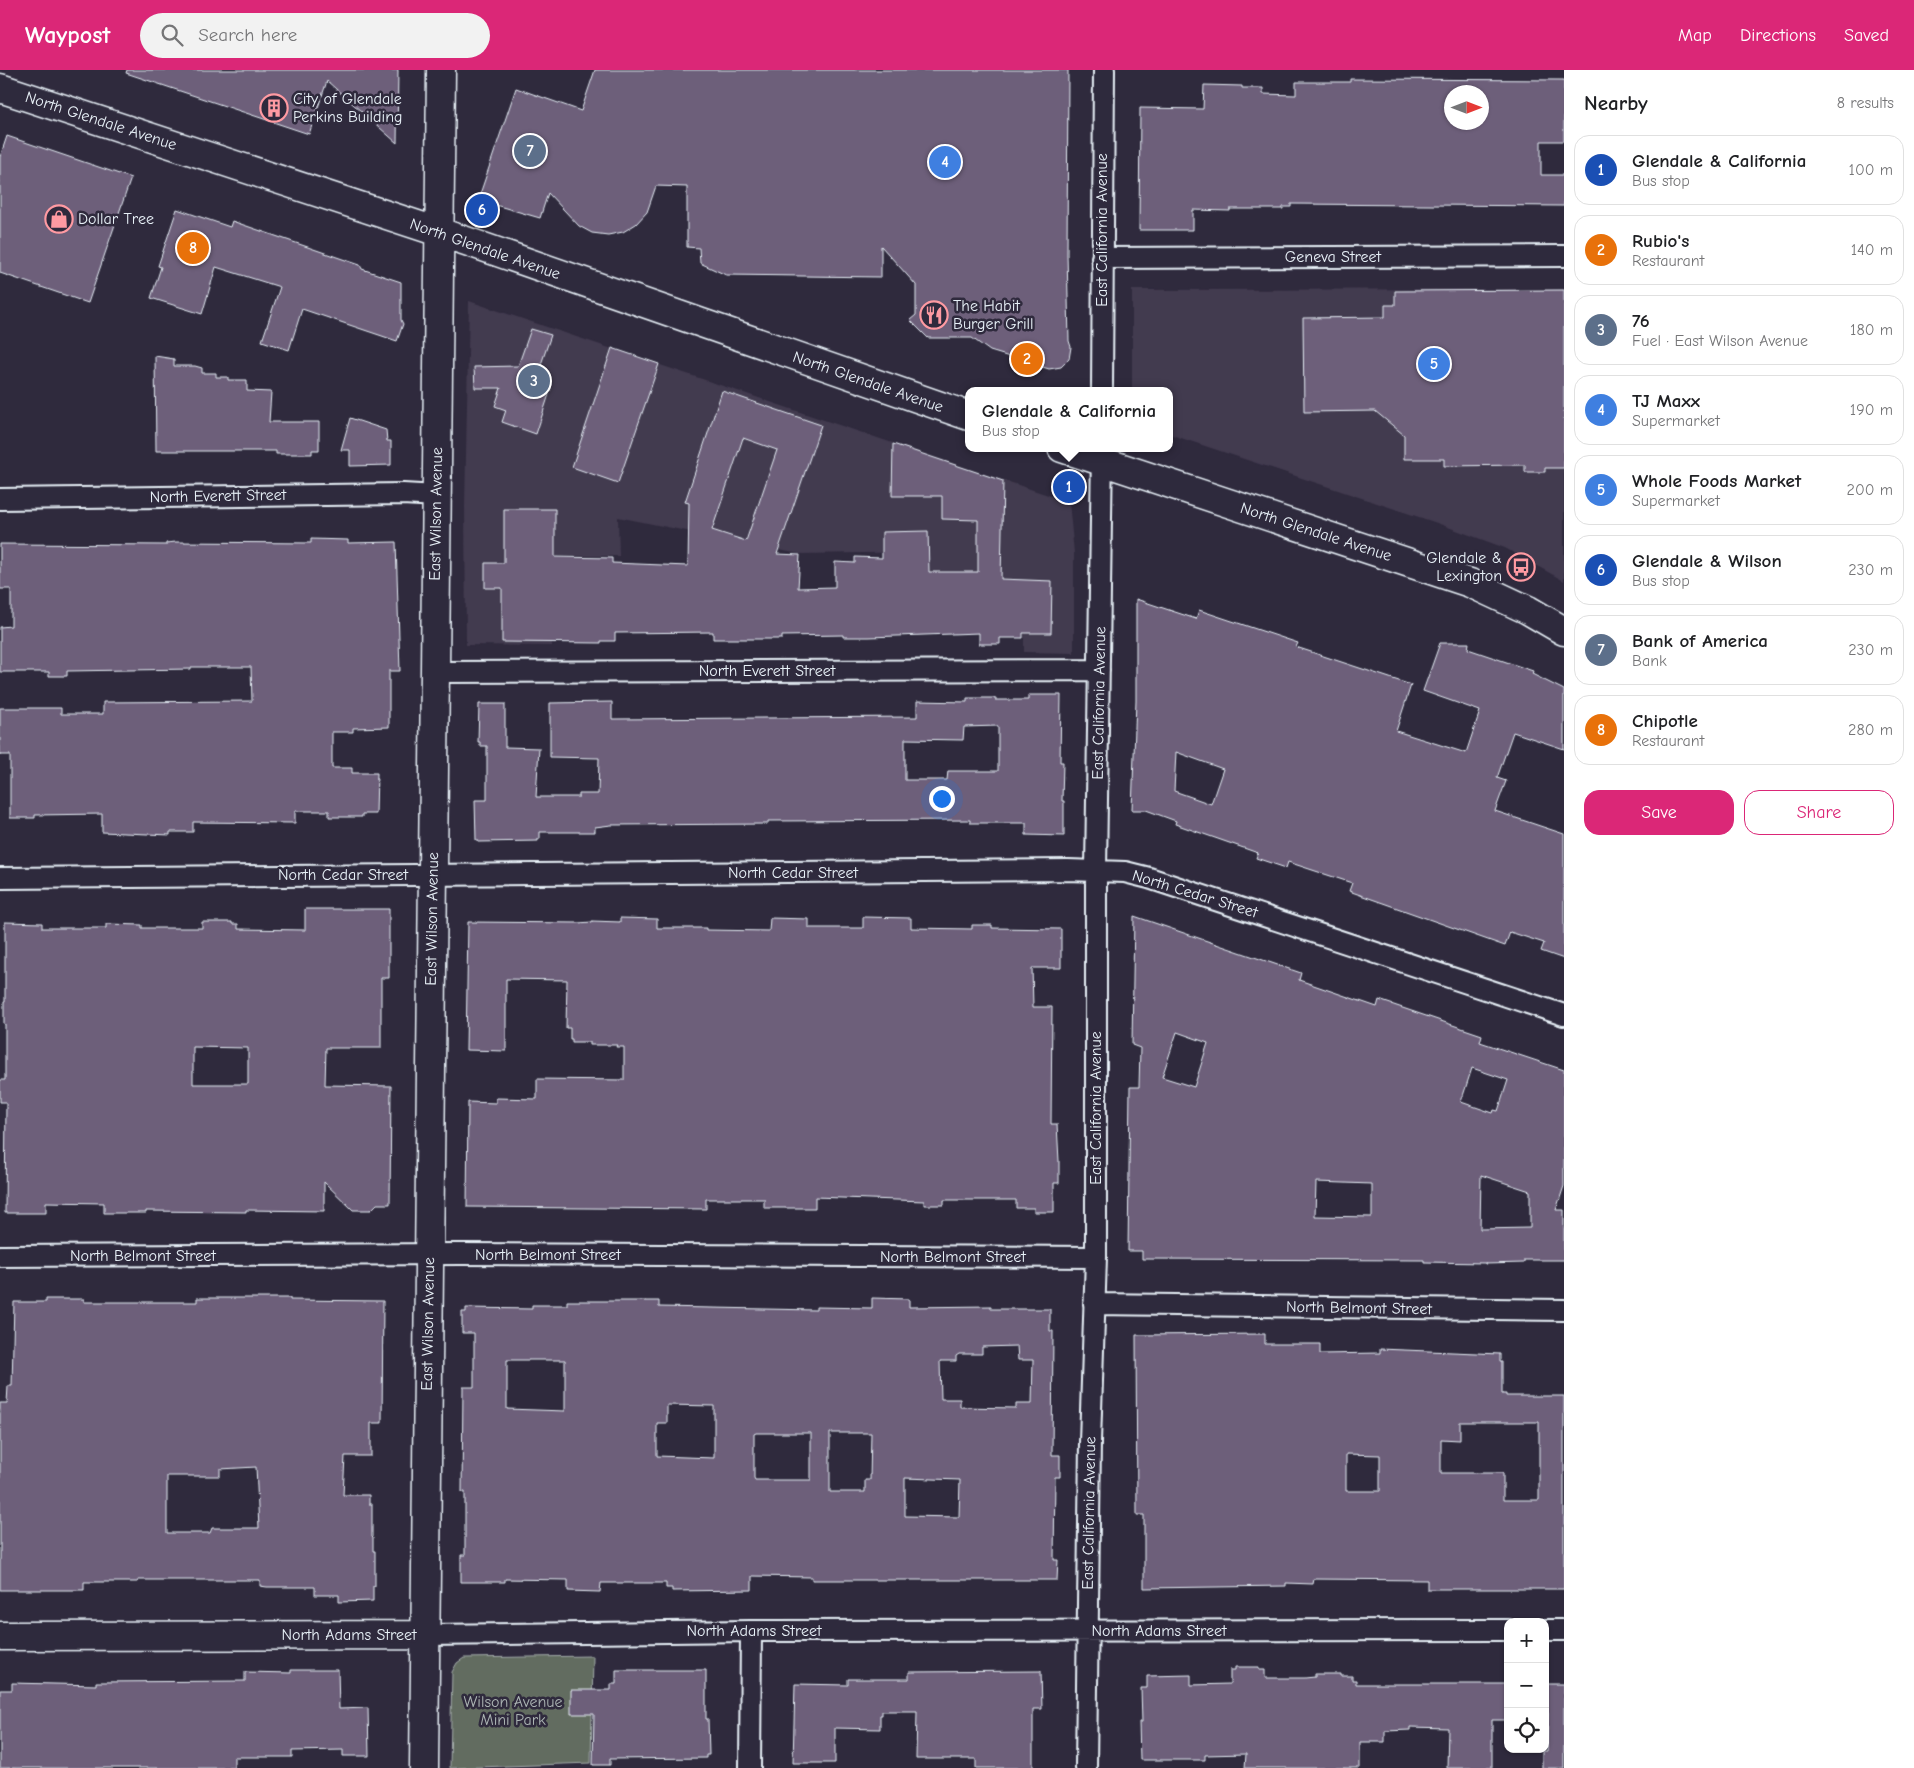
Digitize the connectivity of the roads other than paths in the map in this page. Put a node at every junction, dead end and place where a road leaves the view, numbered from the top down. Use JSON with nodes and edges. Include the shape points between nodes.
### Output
{"nodes":[{"id":1,"x":441,"y":70,"type":"edge"},
{"id":2,"x":1104,"y":70,"type":"edge"},
{"id":3,"x":0,"y":88,"type":"edge"},
{"id":4,"x":440,"y":233,"type":"junction"},
{"id":5,"x":1564,"y":256,"type":"edge"},
{"id":6,"x":1102,"y":258,"type":"junction"},
{"id":7,"x":1102,"y":387,"type":"edge"},
{"id":8,"x":965,"y":415,"type":"edge"},
{"id":9,"x":1085,"y":452,"type":"edge"},
{"id":10,"x":1102,"y":455,"type":"edge"},
{"id":11,"x":437,"y":496,"type":"junction"},
{"id":12,"x":0,"y":499,"type":"edge"},
{"id":13,"x":1564,"y":631,"type":"edge"},
{"id":14,"x":1099,"y":670,"type":"junction"},
{"id":15,"x":435,"y":672,"type":"junction"},
{"id":16,"x":1096,"y":870,"type":"junction"},
{"id":17,"x":432,"y":875,"type":"junction"},
{"id":18,"x":0,"y":878,"type":"edge"},
{"id":19,"x":1564,"y":1015,"type":"edge"},
{"id":20,"x":429,"y":1254,"type":"junction"},
{"id":21,"x":0,"y":1256,"type":"edge"},
{"id":22,"x":1096,"y":1257,"type":"junction"},
{"id":23,"x":1094,"y":1304,"type":"junction"},
{"id":24,"x":1564,"y":1310,"type":"edge"},
{"id":25,"x":1504,"y":1630,"type":"edge"},
{"id":26,"x":1549,"y":1630,"type":"edge"},
{"id":27,"x":1564,"y":1630,"type":"edge"},
{"id":28,"x":751,"y":1631,"type":"junction"},
{"id":29,"x":1088,"y":1631,"type":"junction"},
{"id":30,"x":425,"y":1634,"type":"junction"},
{"id":31,"x":0,"y":1636,"type":"edge"},
{"id":32,"x":424,"y":1768,"type":"edge"},
{"id":33,"x":750,"y":1768,"type":"edge"},
{"id":34,"x":1086,"y":1768,"type":"edge"}],
"edges":[{"from":1,"to":4,"type":"street","name":"East Wilson Avenue"},
{"from":2,"to":6,"type":"street","name":"East California Avenue"},
{"from":3,"to":4,"type":"street","name":"North Glendale Avenue"},
{"from":4,"to":8,"type":"street","name":"North Glendale Avenue"},
{"from":4,"to":11,"type":"street","name":"East Wilson Avenue"},
{"from":5,"to":6,"type":"street","name":"Geneva Street"},
{"from":6,"to":7,"type":"street","name":"East California Avenue"},
{"from":9,"to":10,"type":"street","name":"North Glendale Avenue"},
{"from":10,"to":13,"type":"street","name":"North Glendale Avenue","via":[[1470,583]]},
{"from":10,"to":14,"type":"street","name":"East California Avenue"},
{"from":11,"to":12,"type":"street","name":"North Everett Street"},
{"from":11,"to":15,"type":"street","name":"East Wilson Avenue"},
{"from":14,"to":15,"type":"street","name":"North Everett Street"},
{"from":14,"to":16,"type":"street","name":"East California Avenue"},
{"from":15,"to":17,"type":"street","name":"East Wilson Avenue"},
{"from":16,"to":17,"type":"street","name":"North Cedar Street"},
{"from":16,"to":19,"type":"street","name":"North Cedar Street","via":[[1149,878]]},
{"from":16,"to":22,"type":"street","name":"East California Avenue"},
{"from":17,"to":18,"type":"street","name":"North Cedar Street"},
{"from":17,"to":20,"type":"street","name":"East Wilson Avenue"},
{"from":20,"to":21,"type":"street","name":"North Belmont Street"},
{"from":20,"to":22,"type":"street","name":"North Belmont Street"},
{"from":20,"to":30,"type":"street","name":"East Wilson Avenue"},
{"from":22,"to":23,"type":"street","name":"East California Avenue"},
{"from":23,"to":24,"type":"street","name":"North Belmont Street"},
{"from":23,"to":29,"type":"street","name":"East California Avenue"},
{"from":25,"to":29,"type":"street","name":"North Adams Street"},
{"from":26,"to":27,"type":"street"},
{"from":28,"to":29,"type":"street","name":"North Adams Street"},
{"from":28,"to":30,"type":"street","name":"North Adams Street"},
{"from":28,"to":33,"type":"street"},
{"from":29,"to":34,"type":"street","name":"East California Avenue"},
{"from":30,"to":31,"type":"street","name":"North Adams Street"},
{"from":30,"to":32,"type":"street","name":"East Wilson Avenue"}]}
